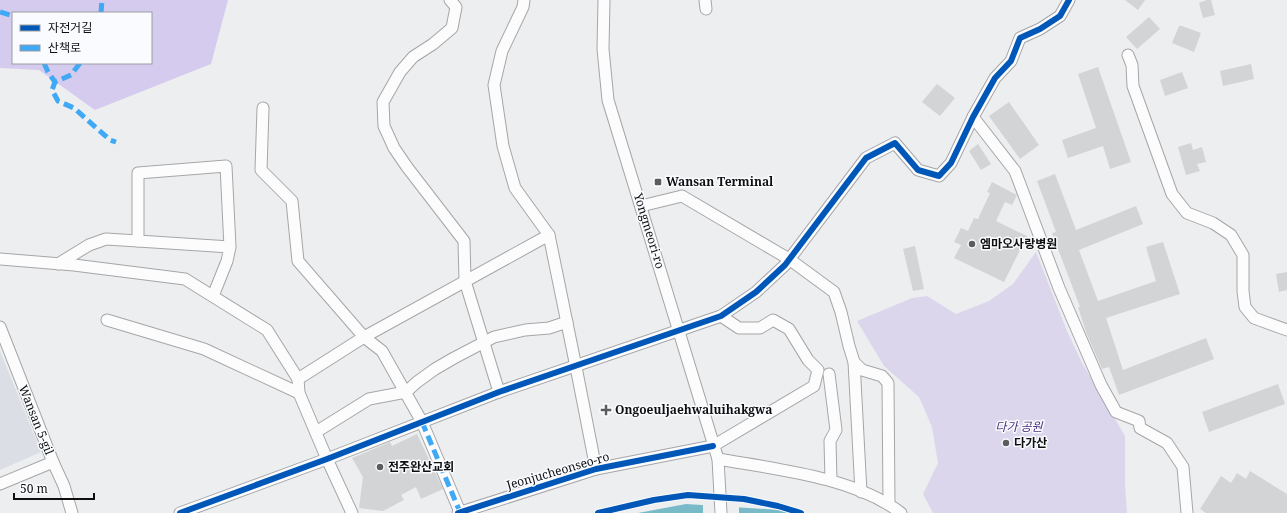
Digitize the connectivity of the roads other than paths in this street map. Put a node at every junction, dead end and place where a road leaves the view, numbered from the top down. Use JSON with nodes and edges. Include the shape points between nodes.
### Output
{"nodes":[{"id":1,"x":450,"y":0,"type":"edge"},
{"id":2,"x":524,"y":0,"type":"edge"},
{"id":3,"x":604,"y":0,"type":"edge"},
{"id":4,"x":1069,"y":0,"type":"edge"},
{"id":5,"x":1128,"y":55,"type":"dead end"},
{"id":6,"x":263,"y":108,"type":"dead end"},
{"id":7,"x":974,"y":116,"type":"junction"},
{"id":8,"x":641,"y":206,"type":"junction"},
{"id":9,"x":549,"y":235,"type":"junction"},
{"id":10,"x":138,"y":241,"type":"junction"},
{"id":11,"x":230,"y":247,"type":"junction"},
{"id":12,"x":0,"y":259,"type":"edge"},
{"id":13,"x":789,"y":259,"type":"junction"},
{"id":14,"x":58,"y":264,"type":"junction"},
{"id":15,"x":465,"y":281,"type":"junction"},
{"id":16,"x":213,"y":296,"type":"junction"},
{"id":17,"x":721,"y":316,"type":"junction"},
{"id":18,"x":107,"y":320,"type":"dead end"},
{"id":19,"x":567,"y":322,"type":"junction"},
{"id":20,"x":0,"y":327,"type":"edge"},
{"id":21,"x":1287,"y":330,"type":"edge"},
{"id":22,"x":679,"y":331,"type":"junction"},
{"id":23,"x":364,"y":337,"type":"junction"},
{"id":24,"x":484,"y":343,"type":"junction"},
{"id":25,"x":854,"y":362,"type":"junction"},
{"id":26,"x":576,"y":366,"type":"junction"},
{"id":27,"x":829,"y":374,"type":"dead end"},
{"id":28,"x":298,"y":379,"type":"junction"},
{"id":29,"x":406,"y":392,"type":"junction"},
{"id":30,"x":499,"y":392,"type":"junction"},
{"id":31,"x":299,"y":393,"type":"junction"},
{"id":32,"x":422,"y":422,"type":"junction"},
{"id":33,"x":316,"y":432,"type":"junction"},
{"id":34,"x":713,"y":446,"type":"junction"},
{"id":35,"x":327,"y":459,"type":"junction"},
{"id":36,"x":718,"y":459,"type":"junction"},
{"id":37,"x":53,"y":462,"type":"junction"},
{"id":38,"x":596,"y":469,"type":"junction"},
{"id":39,"x":831,"y":480,"type":"junction"},
{"id":40,"x":0,"y":484,"type":"edge"},
{"id":41,"x":861,"y":492,"type":"junction"},
{"id":42,"x":889,"y":504,"type":"junction"},
{"id":43,"x":72,"y":513,"type":"edge"},
{"id":44,"x":180,"y":513,"type":"edge"},
{"id":45,"x":352,"y":513,"type":"edge"},
{"id":46,"x":459,"y":513,"type":"edge"},
{"id":47,"x":721,"y":513,"type":"edge"},
{"id":48,"x":901,"y":513,"type":"edge"},
{"id":49,"x":1187,"y":513,"type":"edge"}],
"edges":[{"from":1,"to":15,"type":"street","via":[[456,7],[452,28],[413,57],[400,72],[383,102],[384,126],[394,148],[464,241]]},
{"from":2,"to":9,"type":"street","via":[[524,7],[502,52],[494,85],[503,146],[515,188]]},
{"from":3,"to":8,"type":"street","name":"Yongmeori-ro","via":[[603,49],[608,100]]},
{"from":4,"to":7,"type":"street","via":[[1060,16],[1020,38],[1011,61],[995,78]]},
{"from":5,"to":21,"type":"street","via":[[1132,65],[1134,86],[1172,194],[1187,213],[1213,223],[1231,235],[1243,254],[1245,307],[1254,318]]},
{"from":6,"to":23,"type":"street","via":[[261,170],[292,201],[298,260]]},
{"from":7,"to":13,"type":"street","via":[[951,163],[939,176],[918,170],[895,143],[866,158]]},
{"from":7,"to":49,"type":"street","via":[[1015,171],[1059,288],[1100,385],[1116,412],[1139,421],[1140,428],[1166,443],[1183,467]]},
{"from":8,"to":13,"type":"street","via":[[682,196]]},
{"from":8,"to":22,"type":"street","name":"Yongmeori-ro"},
{"from":9,"to":15,"type":"street"},
{"from":9,"to":19,"type":"street"},
{"from":10,"to":11,"type":"street"},
{"from":10,"to":11,"type":"street","via":[[138,173],[226,166]]},
{"from":10,"to":14,"type":"street","via":[[106,239],[89,245]]},
{"from":11,"to":16,"type":"street"},
{"from":12,"to":14,"type":"street"},
{"from":13,"to":17,"type":"street","via":[[756,292]]},
{"from":13,"to":25,"type":"street","via":[[834,292]]},
{"from":14,"to":16,"type":"street","via":[[185,279]]},
{"from":15,"to":23,"type":"street"},
{"from":15,"to":24,"type":"street"},
{"from":16,"to":28,"type":"street","via":[[267,330]]},
{"from":17,"to":22,"type":"street"},
{"from":17,"to":34,"type":"street","name":"Jeonjucheonseo-ro","via":[[739,328],[760,328],[773,320],[789,329],[808,360],[818,370],[814,386]]},
{"from":18,"to":31,"type":"street","via":[[204,349]]},
{"from":19,"to":24,"type":"street","via":[[549,328],[494,337]]},
{"from":19,"to":26,"type":"street"},
{"from":20,"to":37,"type":"street","name":"Wansan 5-gil"},
{"from":22,"to":26,"type":"street"},
{"from":22,"to":34,"type":"street","name":"Yongmeori-ro"},
{"from":23,"to":28,"type":"street"},
{"from":23,"to":29,"type":"street","via":[[382,351]]},
{"from":24,"to":29,"type":"street","via":[[434,369]]},
{"from":24,"to":30,"type":"street"},
{"from":25,"to":41,"type":"street"},
{"from":25,"to":42,"type":"street","via":[[862,370],[882,376],[888,383]]},
{"from":26,"to":30,"type":"street"},
{"from":26,"to":38,"type":"street"},
{"from":27,"to":39,"type":"street","via":[[836,430],[830,442]]},
{"from":28,"to":31,"type":"street"},
{"from":29,"to":32,"type":"street"},
{"from":29,"to":33,"type":"street","via":[[369,399]]},
{"from":30,"to":32,"type":"street"},
{"from":31,"to":33,"type":"street"},
{"from":32,"to":35,"type":"street"},
{"from":32,"to":46,"type":"street"},
{"from":33,"to":35,"type":"street"},
{"from":34,"to":36,"type":"street","name":"Yongmeori-ro"},
{"from":34,"to":38,"type":"street","name":"Jeonjucheonseo-ro"},
{"from":35,"to":44,"type":"street"},
{"from":35,"to":45,"type":"street"},
{"from":36,"to":39,"type":"street"},
{"from":36,"to":47,"type":"street","name":"Yongmeori-ro"},
{"from":37,"to":40,"type":"street"},
{"from":37,"to":43,"type":"street","name":"Wansan 5-gil"},
{"from":38,"to":46,"type":"street","name":"Jeonjucheonseo-ro"},
{"from":39,"to":41,"type":"street"},
{"from":41,"to":42,"type":"street"},
{"from":42,"to":48,"type":"street"}]}
